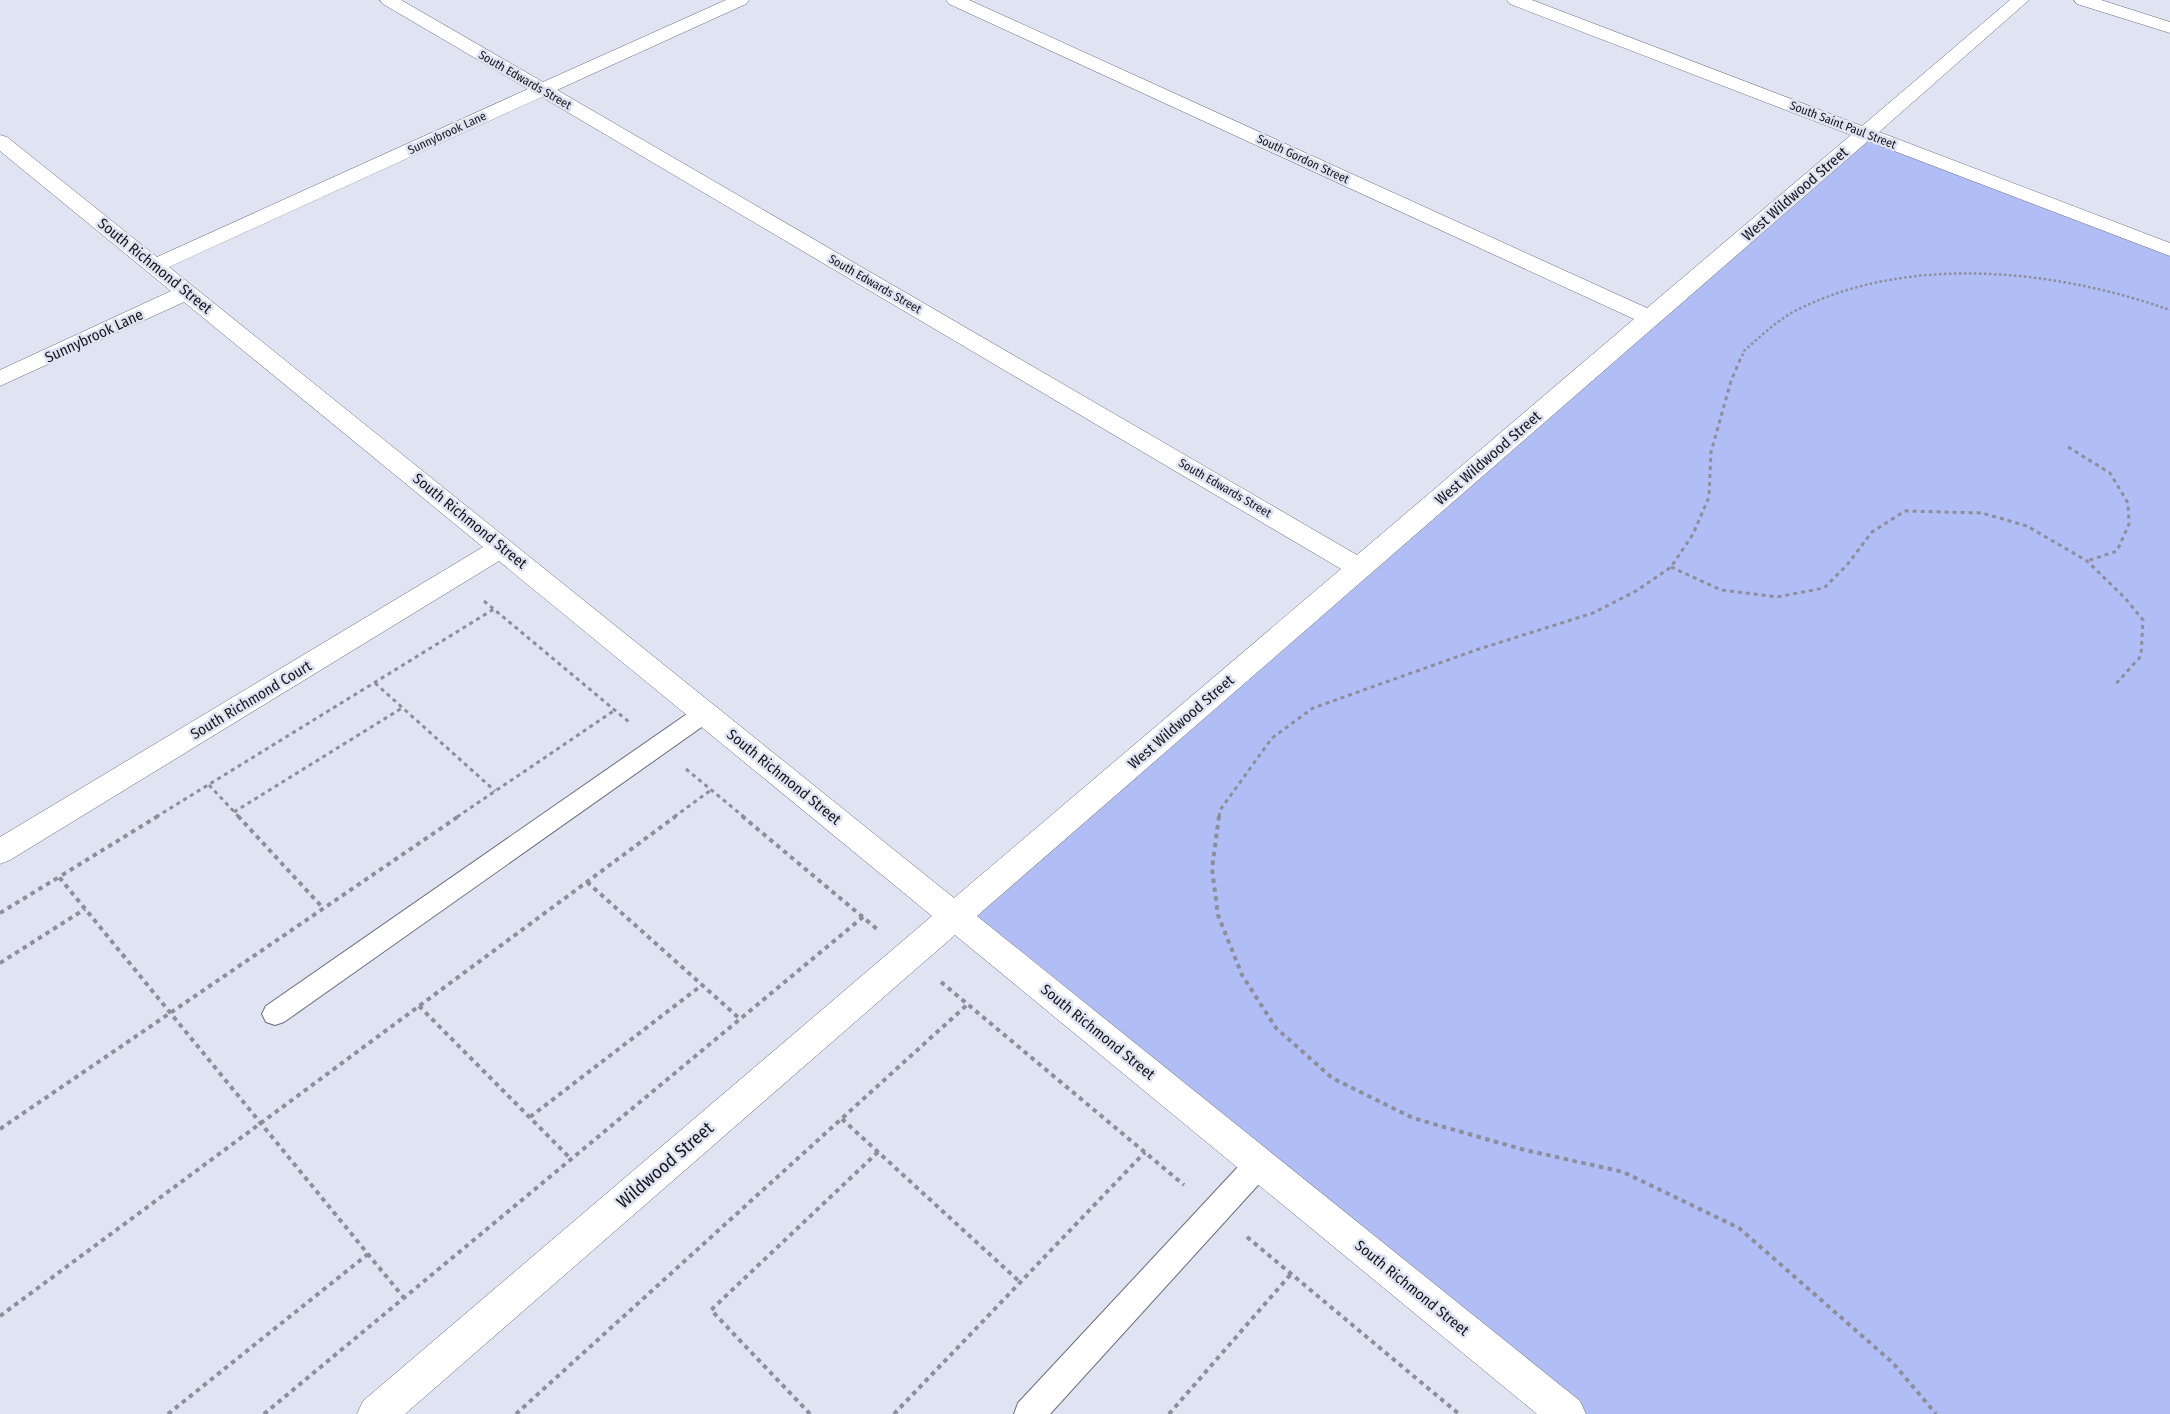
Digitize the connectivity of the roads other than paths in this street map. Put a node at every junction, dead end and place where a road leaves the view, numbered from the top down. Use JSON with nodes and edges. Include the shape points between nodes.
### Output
{"nodes":[{"id":1,"x":390,"y":0,"type":"edge"},
{"id":2,"x":740,"y":0,"type":"edge"},
{"id":3,"x":955,"y":0,"type":"edge"},
{"id":4,"x":1516,"y":0,"type":"edge"},
{"id":5,"x":2020,"y":0,"type":"edge"},
{"id":6,"x":2083,"y":0,"type":"edge"},
{"id":7,"x":2170,"y":28,"type":"edge"},
{"id":8,"x":542,"y":90,"type":"junction"},
{"id":9,"x":1865,"y":133,"type":"junction"},
{"id":10,"x":0,"y":141,"type":"edge"},
{"id":11,"x":2170,"y":250,"type":"edge"},
{"id":12,"x":155,"y":266,"type":"junction"},
{"id":13,"x":187,"y":292,"type":"junction"},
{"id":14,"x":1650,"y":318,"type":"junction"},
{"id":15,"x":0,"y":379,"type":"edge"},
{"id":16,"x":502,"y":547,"type":"junction"},
{"id":17,"x":1360,"y":568,"type":"junction"},
{"id":18,"x":705,"y":713,"type":"junction"},
{"id":19,"x":0,"y":852,"type":"edge"},
{"id":20,"x":955,"y":916,"type":"junction"},
{"id":21,"x":275,"y":1014,"type":"dead end"},
{"id":22,"x":1259,"y":1164,"type":"junction"},
{"id":23,"x":376,"y":1414,"type":"edge"},
{"id":24,"x":1029,"y":1414,"type":"edge"},
{"id":25,"x":1567,"y":1414,"type":"edge"}],
"edges":[{"from":1,"to":8,"type":"street","name":"South Edwards Street"},
{"from":2,"to":8,"type":"street","name":"Sunnybrook Lane"},
{"from":3,"to":14,"type":"street","name":"South Gordon Street"},
{"from":4,"to":9,"type":"street","name":"South Saint Paul Street"},
{"from":5,"to":9,"type":"street","name":"West Wildwood Street"},
{"from":6,"to":7,"type":"street"},
{"from":8,"to":12,"type":"street","name":"Sunnybrook Lane"},
{"from":8,"to":17,"type":"street","name":"South Edwards Street"},
{"from":9,"to":11,"type":"street","name":"South Saint Paul Street"},
{"from":9,"to":14,"type":"street","name":"West Wildwood Street"},
{"from":10,"to":12,"type":"street","name":"South Richmond Street"},
{"from":12,"to":13,"type":"street","name":"South Richmond Street"},
{"from":13,"to":15,"type":"street","name":"Sunnybrook Lane"},
{"from":13,"to":16,"type":"street","name":"South Richmond Street"},
{"from":14,"to":17,"type":"street","name":"West Wildwood Street"},
{"from":16,"to":18,"type":"street","name":"South Richmond Street"},
{"from":16,"to":19,"type":"street","name":"South Richmond Court"},
{"from":17,"to":20,"type":"street","name":"West Wildwood Street"},
{"from":18,"to":20,"type":"street","name":"South Richmond Street"},
{"from":18,"to":21,"type":"lane"},
{"from":20,"to":22,"type":"street","name":"South Richmond Street"},
{"from":20,"to":23,"type":"street","name":"Wildwood Street"},
{"from":22,"to":24,"type":"lane"},
{"from":22,"to":25,"type":"street","name":"South Richmond Street"}]}
